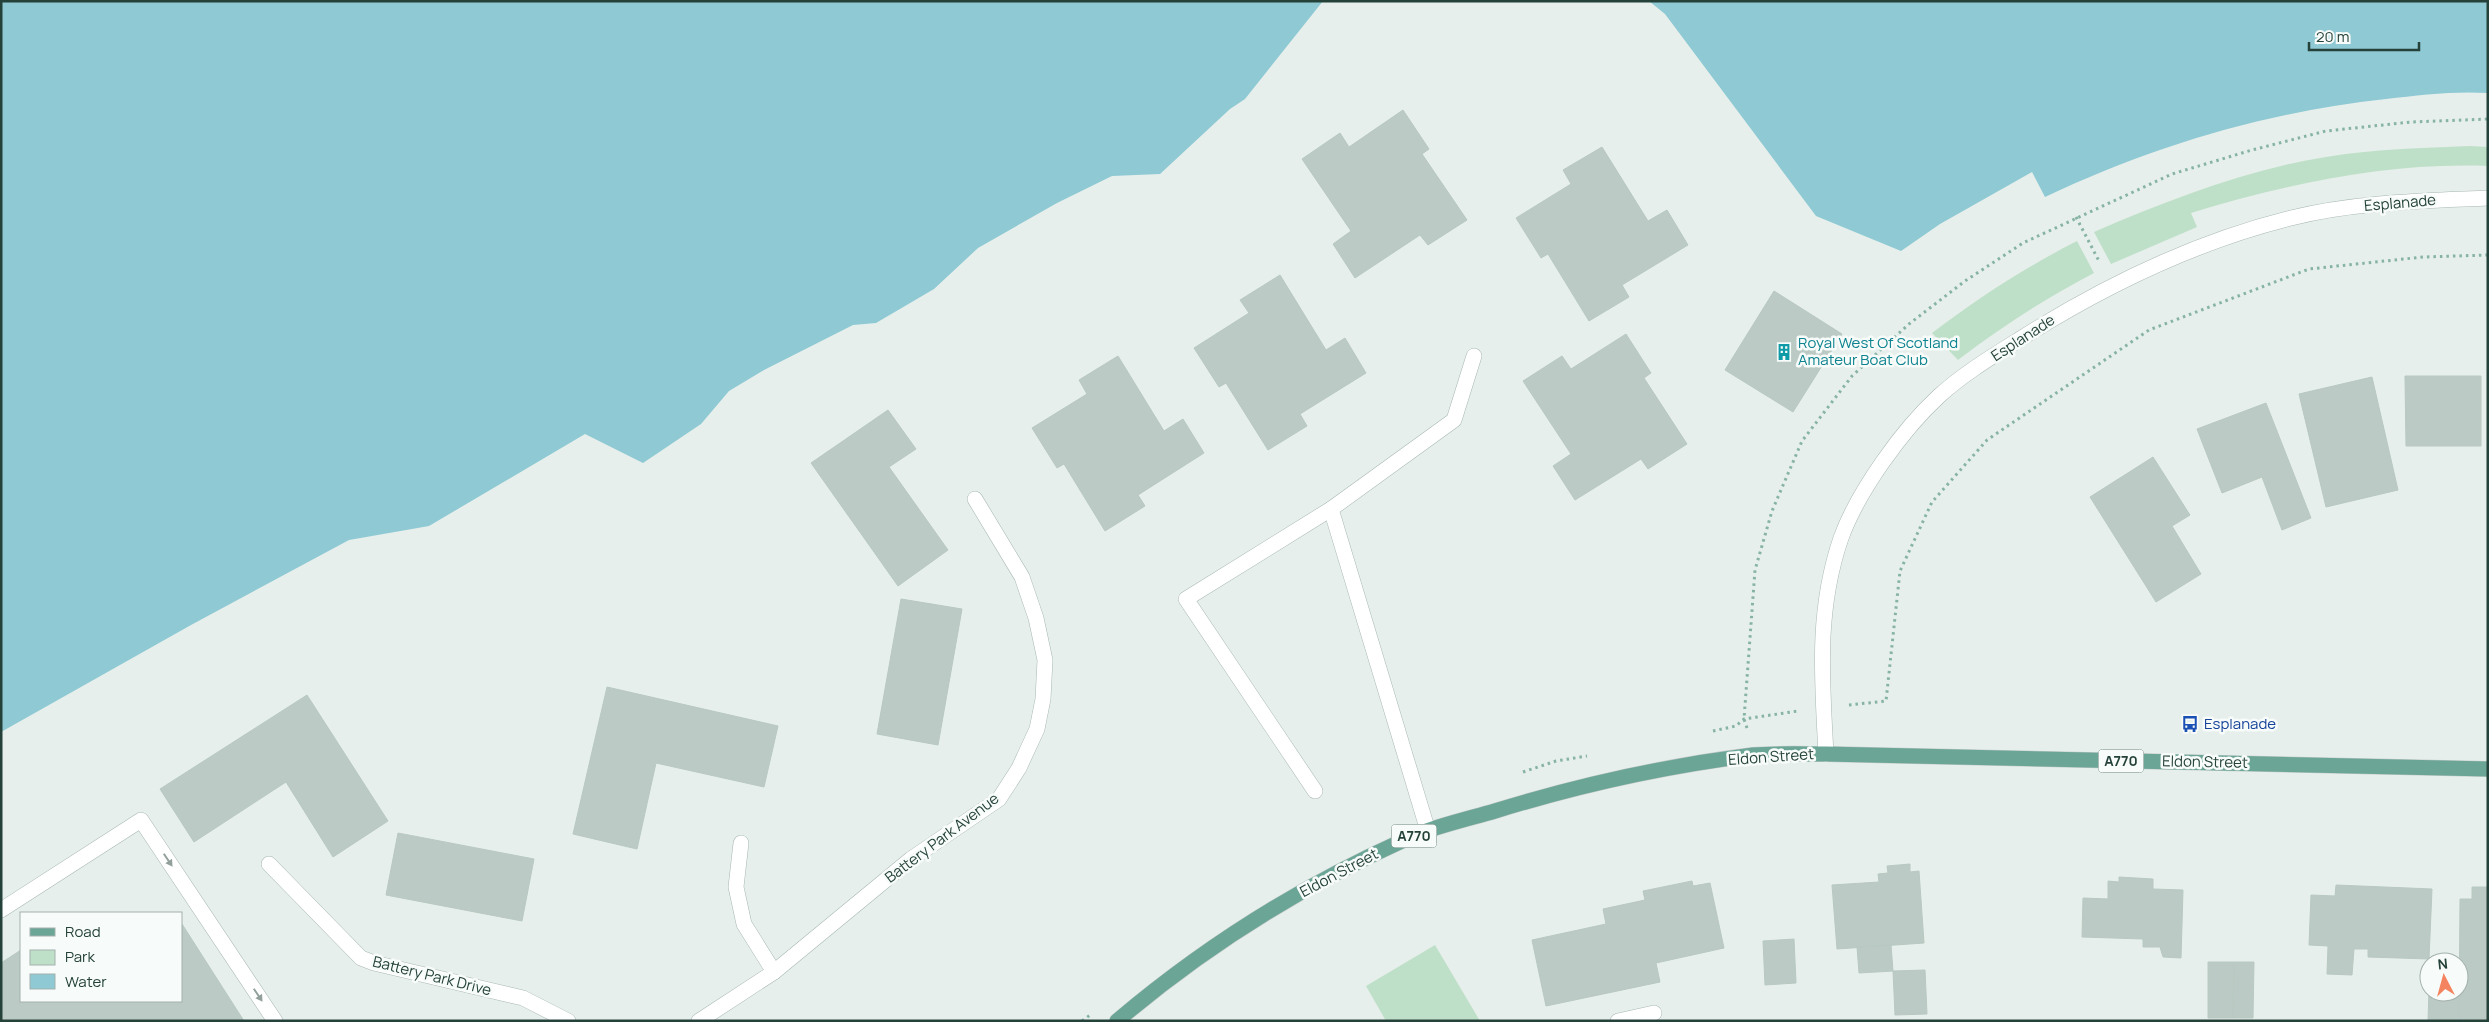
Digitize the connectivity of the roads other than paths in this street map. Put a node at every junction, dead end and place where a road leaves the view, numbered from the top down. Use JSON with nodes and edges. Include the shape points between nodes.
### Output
{"nodes":[{"id":1,"x":2488,"y":198,"type":"edge"},
{"id":2,"x":1474,"y":356,"type":"dead end"},
{"id":3,"x":975,"y":499,"type":"dead end"},
{"id":4,"x":1331,"y":509,"type":"junction"},
{"id":5,"x":1826,"y":754,"type":"junction"},
{"id":6,"x":2488,"y":769,"type":"edge"},
{"id":7,"x":1314,"y":791,"type":"dead end"},
{"id":8,"x":1428,"y":831,"type":"junction"},
{"id":9,"x":741,"y":843,"type":"dead end"},
{"id":10,"x":269,"y":864,"type":"dead end"},
{"id":11,"x":1,"y":910,"type":"edge"},
{"id":12,"x":774,"y":972,"type":"junction"},
{"id":13,"x":1654,"y":1014,"type":"dead end"},
{"id":14,"x":275,"y":1021,"type":"edge"},
{"id":15,"x":568,"y":1021,"type":"edge"},
{"id":16,"x":699,"y":1021,"type":"edge"},
{"id":17,"x":1118,"y":1021,"type":"edge"},
{"id":18,"x":1618,"y":1021,"type":"edge"}],
"edges":[{"from":1,"to":5,"type":"street","name":"Esplanade","via":[[2383,202],[2292,218],[2214,242],[2111,286],[2060,314],[1940,395],[1899,439],[1865,491],[1842,536],[1827,593],[1821,652]]},
{"from":2,"to":4,"type":"street","via":[[1454,420]]},
{"from":3,"to":12,"type":"street","name":"Battery Park Avenue","via":[[1022,577],[1036,618],[1045,660],[1044,699],[1037,728],[1019,768],[1000,799],[911,859]]},
{"from":4,"to":7,"type":"street","via":[[1186,599]]},
{"from":4,"to":8,"type":"street"},
{"from":5,"to":6,"type":"main road","name":"Eldon Street","number":"A770"},
{"from":5,"to":8,"type":"main road","name":"Eldon Street","number":"A770","via":[[1754,755],[1644,773],[1575,788]]},
{"from":8,"to":17,"type":"main road","name":"Eldon Street","number":"A770","via":[[1333,874],[1261,915]]},
{"from":9,"to":12,"type":"street","via":[[736,888],[744,924]]},
{"from":10,"to":15,"type":"street","name":"Battery Park Drive","via":[[361,958],[523,998]]},
{"from":11,"to":14,"type":"street","one_way":true,"via":[[141,820]]},
{"from":12,"to":16,"type":"street","name":"Battery Park Avenue"},
{"from":13,"to":18,"type":"street"}]}
